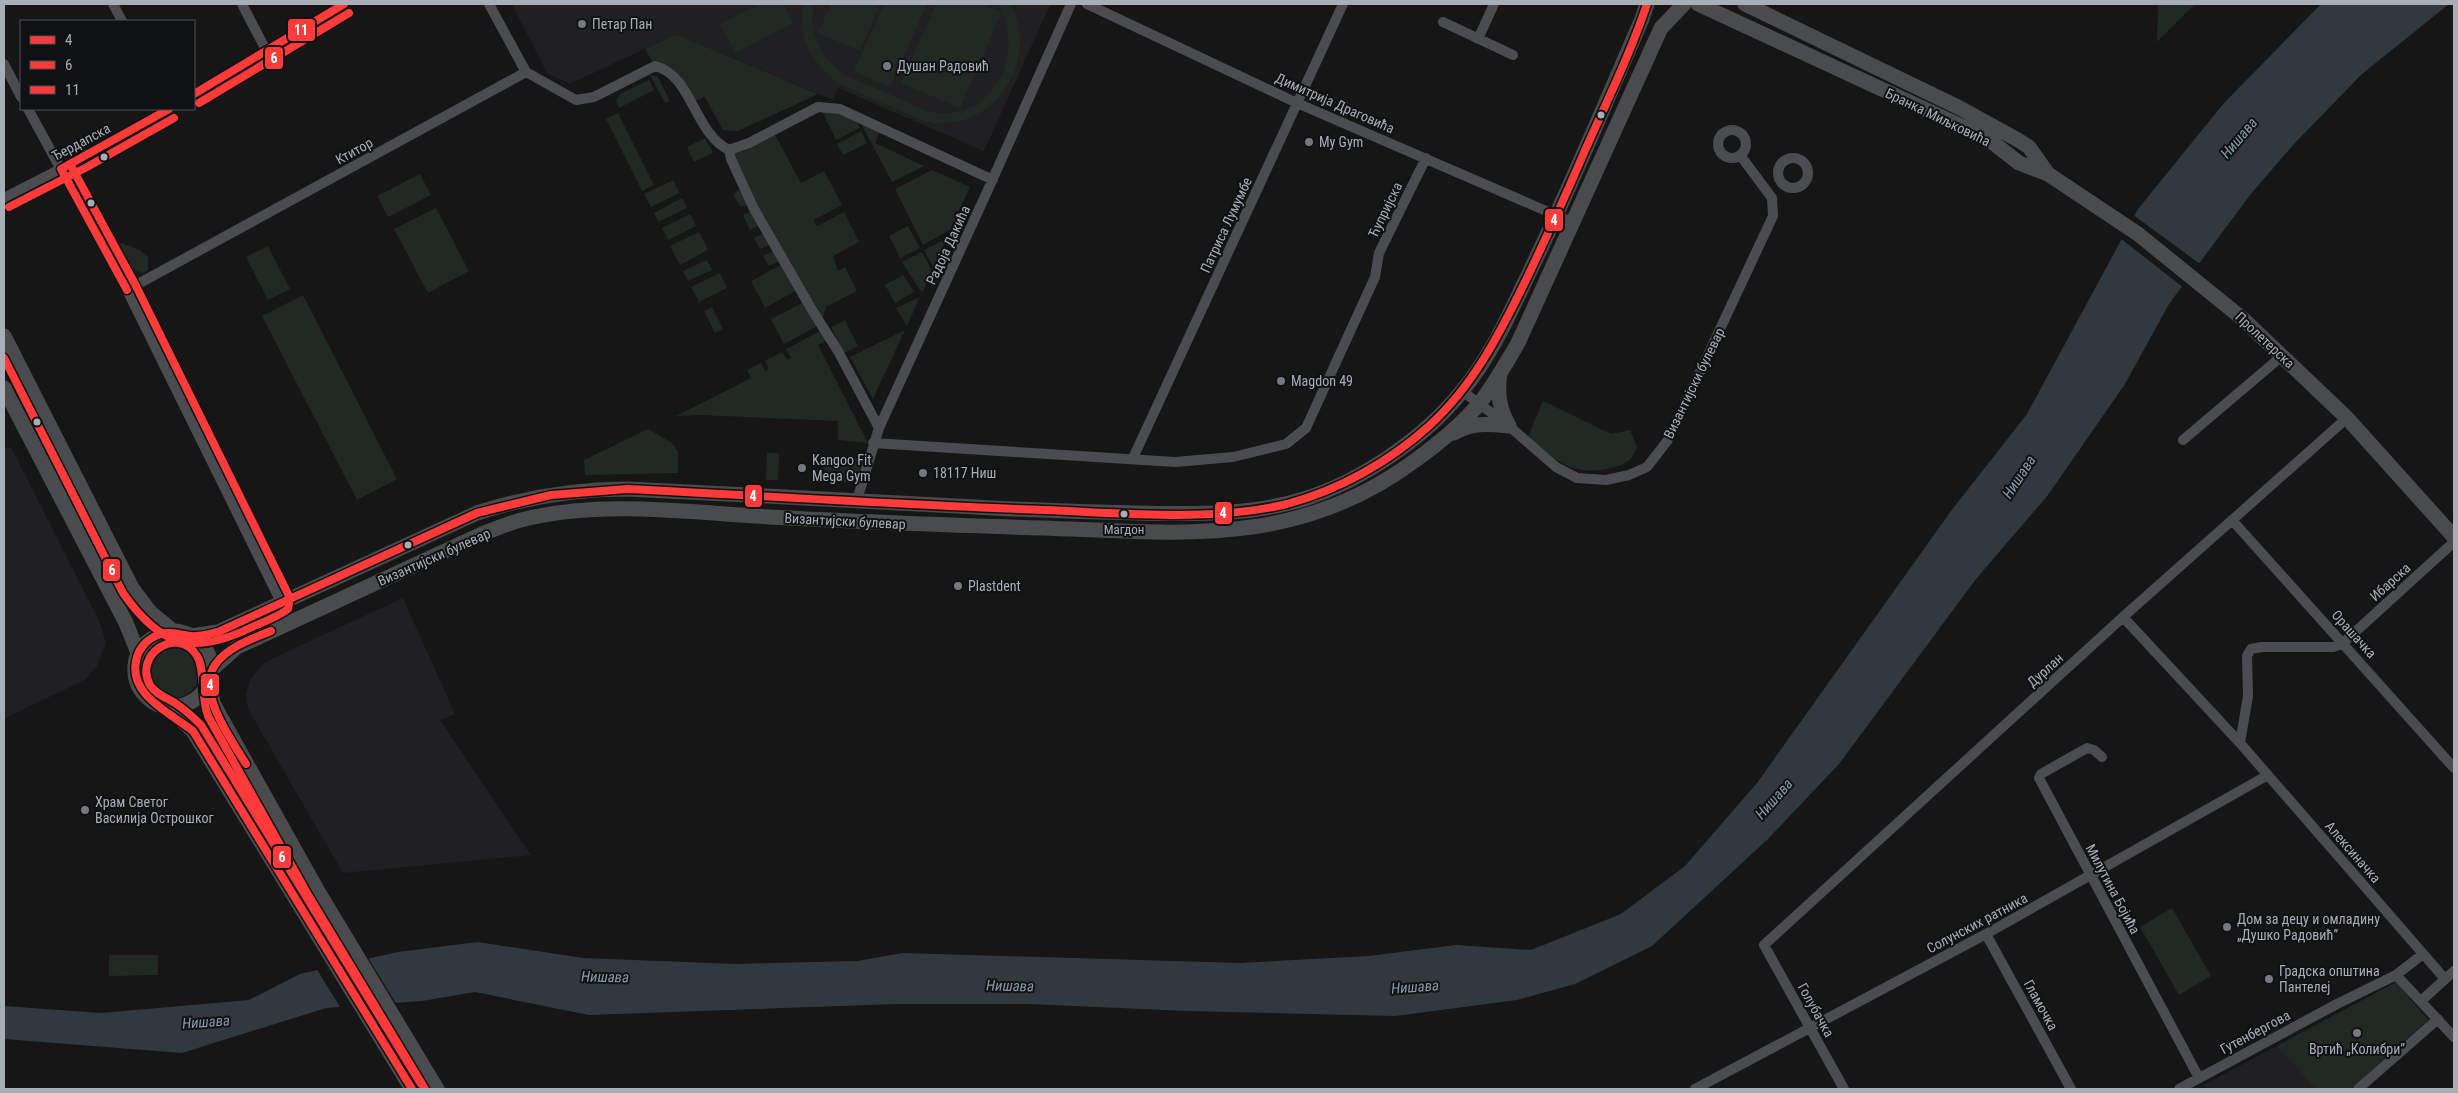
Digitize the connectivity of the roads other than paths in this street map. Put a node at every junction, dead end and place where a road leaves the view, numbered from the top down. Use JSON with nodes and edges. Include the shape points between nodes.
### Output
{"nodes":[{"id":1,"x":113,"y":4,"type":"edge"},
{"id":2,"x":242,"y":4,"type":"edge"},
{"id":3,"x":344,"y":4,"type":"edge"},
{"id":4,"x":489,"y":4,"type":"edge"},
{"id":5,"x":1070,"y":4,"type":"edge"},
{"id":6,"x":1087,"y":4,"type":"edge"},
{"id":7,"x":1343,"y":4,"type":"edge"},
{"id":8,"x":1494,"y":4,"type":"edge"},
{"id":9,"x":1647,"y":4,"type":"edge"},
{"id":10,"x":1684,"y":4,"type":"edge"},
{"id":11,"x":1698,"y":4,"type":"edge"},
{"id":12,"x":1745,"y":4,"type":"edge"},
{"id":13,"x":121,"y":20,"type":"edge"},
{"id":14,"x":1443,"y":22,"type":"dead end"},
{"id":15,"x":1478,"y":39,"type":"junction"},
{"id":16,"x":266,"y":50,"type":"junction"},
{"id":17,"x":1512,"y":55,"type":"dead end"},
{"id":18,"x":4,"y":64,"type":"edge"},
{"id":19,"x":526,"y":72,"type":"junction"},
{"id":20,"x":195,"y":93,"type":"edge"},
{"id":21,"x":20,"y":95,"type":"edge"},
{"id":22,"x":1297,"y":103,"type":"junction"},
{"id":23,"x":29,"y":110,"type":"edge"},
{"id":24,"x":167,"y":110,"type":"edge"},
{"id":25,"x":729,"y":150,"type":"junction"},
{"id":26,"x":1740,"y":155,"type":"dead end"},
{"id":27,"x":1426,"y":158,"type":"junction"},
{"id":28,"x":61,"y":169,"type":"junction"},
{"id":29,"x":2048,"y":174,"type":"junction"},
{"id":30,"x":993,"y":180,"type":"junction"},
{"id":31,"x":1784,"y":186,"type":"dead end"},
{"id":32,"x":4,"y":198,"type":"edge"},
{"id":33,"x":1772,"y":198,"type":"junction"},
{"id":34,"x":1556,"y":216,"type":"junction"},
{"id":35,"x":1574,"y":222,"type":"junction"},
{"id":36,"x":127,"y":290,"type":"junction"},
{"id":37,"x":4,"y":336,"type":"edge"},
{"id":38,"x":2282,"y":356,"type":"junction"},
{"id":39,"x":1500,"y":372,"type":"junction"},
{"id":40,"x":4,"y":388,"type":"edge"},
{"id":41,"x":1462,"y":392,"type":"junction"},
{"id":42,"x":1478,"y":404,"type":"junction"},
{"id":43,"x":2347,"y":418,"type":"junction"},
{"id":44,"x":1509,"y":426,"type":"junction"},
{"id":45,"x":879,"y":428,"type":"junction"},
{"id":46,"x":1446,"y":438,"type":"junction"},
{"id":47,"x":2183,"y":440,"type":"dead end"},
{"id":48,"x":873,"y":443,"type":"junction"},
{"id":49,"x":1133,"y":458,"type":"junction"},
{"id":50,"x":857,"y":500,"type":"junction"},
{"id":51,"x":2232,"y":520,"type":"junction"},
{"id":52,"x":2454,"y":537,"type":"edge"},
{"id":53,"x":2454,"y":542,"type":"edge"},
{"id":54,"x":281,"y":602,"type":"junction"},
{"id":55,"x":2123,"y":617,"type":"junction"},
{"id":56,"x":173,"y":631,"type":"junction"},
{"id":57,"x":191,"y":636,"type":"junction"},
{"id":58,"x":2343,"y":643,"type":"junction"},
{"id":59,"x":138,"y":654,"type":"junction"},
{"id":60,"x":210,"y":676,"type":"junction"},
{"id":61,"x":162,"y":706,"type":"junction"},
{"id":62,"x":2240,"y":743,"type":"junction"},
{"id":63,"x":2102,"y":757,"type":"dead end"},
{"id":64,"x":2454,"y":768,"type":"edge"},
{"id":65,"x":2268,"y":775,"type":"junction"},
{"id":66,"x":2090,"y":876,"type":"junction"},
{"id":67,"x":1986,"y":934,"type":"junction"},
{"id":68,"x":1764,"y":945,"type":"joint"},
{"id":69,"x":2423,"y":954,"type":"junction"},
{"id":70,"x":2454,"y":971,"type":"edge"},
{"id":71,"x":2396,"y":975,"type":"junction"},
{"id":72,"x":2445,"y":979,"type":"junction"},
{"id":73,"x":2420,"y":1001,"type":"junction"},
{"id":74,"x":2438,"y":1019,"type":"junction"},
{"id":75,"x":1810,"y":1028,"type":"junction"},
{"id":76,"x":2454,"y":1037,"type":"edge"},
{"id":77,"x":2199,"y":1078,"type":"junction"},
{"id":78,"x":1712,"y":1085,"type":"edge"},
{"id":79,"x":412,"y":1089,"type":"edge"},
{"id":80,"x":437,"y":1089,"type":"edge"},
{"id":81,"x":1695,"y":1089,"type":"edge"},
{"id":82,"x":1844,"y":1089,"type":"edge"},
{"id":83,"x":2072,"y":1089,"type":"edge"},
{"id":84,"x":2179,"y":1089,"type":"edge"},
{"id":85,"x":2358,"y":1089,"type":"edge"}],
"edges":[{"from":1,"to":13,"type":"street"},
{"from":2,"to":16,"type":"street"},
{"from":3,"to":16,"type":"street"},
{"from":4,"to":19,"type":"street"},
{"from":5,"to":30,"type":"street","name":"Радоја Дакића"},
{"from":6,"to":22,"type":"street","name":"Димитрија Драговића"},
{"from":7,"to":22,"type":"street","name":"Патриса Лумумбе"},
{"from":8,"to":15,"type":"street"},
{"from":9,"to":34,"type":"street","name":"Византијски булевар"},
{"from":10,"to":35,"type":"street","name":"Византијски булевар","via":[[1661,28]]},
{"from":11,"to":29,"type":"street","name":"Бранка Миљковића","via":[[1987,138],[2019,163]]},
{"from":12,"to":29,"type":"street","name":"Бранка Миљковића","via":[[1958,107],[2018,140],[2029,147]]},
{"from":14,"to":15,"type":"street"},
{"from":15,"to":17,"type":"street"},
{"from":16,"to":20,"type":"street"},
{"from":18,"to":21,"type":"street"},
{"from":19,"to":25,"type":"street","via":[[576,100],[594,97],[655,66],[661,67],[680,84],[709,134]]},
{"from":19,"to":36,"type":"street","name":"Ктитор"},
{"from":22,"to":27,"type":"street","name":"Димитрија Драговића"},
{"from":22,"to":49,"type":"street","name":"Патриса Лумумбе"},
{"from":23,"to":28,"type":"street"},
{"from":24,"to":28,"type":"street","name":"Ђердапска"},
{"from":25,"to":30,"type":"street","via":[[822,106],[840,109]]},
{"from":25,"to":45,"type":"street","via":[[730,159],[754,209],[838,351]]},
{"from":26,"to":33,"type":"street"},
{"from":27,"to":34,"type":"street","name":"Димитрија Драговића"},
{"from":27,"to":49,"type":"street","name":"Ћупријска","via":[[1379,253],[1375,277],[1306,428],[1286,444],[1234,456],[1175,462]]},
{"from":28,"to":32,"type":"street","name":"Ђердапска"},
{"from":28,"to":36,"type":"street"},
{"from":29,"to":38,"type":"street","name":"Пролетерска","via":[[2172,260]]},
{"from":30,"to":45,"type":"street","name":"Радоја Дакића"},
{"from":31,"to":33,"type":"street"},
{"from":33,"to":44,"type":"street","name":"Византијски булевар","via":[[1773,216],[1668,440],[1647,466],[1618,478],[1577,478],[1549,462]]},
{"from":34,"to":35,"type":"street","name":"Димитрија Драговића"},
{"from":34,"to":41,"type":"street","name":"Византијски булевар","via":[[1500,334]]},
{"from":35,"to":39,"type":"street","name":"Византијски булевар","via":[[1518,343]]},
{"from":36,"to":54,"type":"street"},
{"from":37,"to":56,"type":"street","via":[[132,588],[150,612]]},
{"from":38,"to":43,"type":"street","name":"Пролетерска"},
{"from":38,"to":47,"type":"street"},
{"from":39,"to":42,"type":"street","name":"Византијски булевар"},
{"from":39,"to":44,"type":"street","via":[[1500,411]]},
{"from":40,"to":59,"type":"street","via":[[126,623]]},
{"from":41,"to":42,"type":"street","name":"Византијски булевар"},
{"from":41,"to":50,"type":"street","name":"Византијски булевар","via":[[1437,418],[1393,453],[1351,480],[1269,507],[1235,513],[1185,514]]},
{"from":42,"to":44,"type":"street","name":"Византијски булевар"},
{"from":42,"to":46,"type":"street","name":"Византијски булевар"},
{"from":43,"to":51,"type":"street","name":"Дурлан"},
{"from":43,"to":52,"type":"street","name":"Пролетерска"},
{"from":44,"to":46,"type":"street","via":[[1482,423],[1466,426]]},
{"from":45,"to":48,"type":"street","name":"Радоја Дакића"},
{"from":46,"to":60,"type":"street","name":"Византијски булевар","via":[[1359,497],[1272,525],[1234,530],[1195,533],[835,521],[630,510],[598,510],[521,520],[484,533],[249,641],[227,654]]},
{"from":48,"to":49,"type":"street","name":"Ћупријска"},
{"from":48,"to":50,"type":"street","name":"Радоја Дакића"},
{"from":50,"to":54,"type":"street","name":"Византијски булевар","via":[[627,488],[537,496],[477,513]]},
{"from":51,"to":55,"type":"street","name":"Дурлан"},
{"from":51,"to":58,"type":"street","name":"Орашачка"},
{"from":53,"to":58,"type":"street","name":"Ибарска"},
{"from":54,"to":57,"type":"street","name":"Византијски булевар","via":[[218,632]]},
{"from":55,"to":62,"type":"street","name":"Алексиначка"},
{"from":55,"to":68,"type":"street","name":"Дурлан"},
{"from":56,"to":57,"type":"street"},
{"from":56,"to":59,"type":"street","via":[[152,638]]},
{"from":57,"to":60,"type":"street","via":[[206,650]]},
{"from":58,"to":62,"type":"street","via":[[2333,647],[2251,649],[2247,656],[2248,696]]},
{"from":58,"to":64,"type":"street","name":"Орашачка"},
{"from":59,"to":61,"type":"street","via":[[135,667],[138,684],[147,698]]},
{"from":60,"to":61,"type":"street","via":[[204,692],[196,700],[186,706]]},
{"from":60,"to":80,"type":"street","via":[[217,711],[316,888]]},
{"from":61,"to":79,"type":"street","via":[[193,731]]},
{"from":62,"to":65,"type":"street","name":"Алексиначка"},
{"from":63,"to":66,"type":"street","name":"Милутина Бојића","via":[[2087,748],[2039,778]]},
{"from":65,"to":66,"type":"street","name":"Солунских ратника"},
{"from":65,"to":69,"type":"street","name":"Алексиначка"},
{"from":66,"to":67,"type":"street","name":"Солунских ратника"},
{"from":66,"to":77,"type":"street","name":"Милутина Бојића"},
{"from":67,"to":75,"type":"street","name":"Солунских ратника"},
{"from":67,"to":83,"type":"street","name":"Гламочка"},
{"from":68,"to":75,"type":"street","name":"Голубачка"},
{"from":69,"to":71,"type":"street","name":"Гутенбергова"},
{"from":69,"to":72,"type":"street","name":"Алексиначка"},
{"from":70,"to":72,"type":"street"},
{"from":71,"to":73,"type":"street"},
{"from":71,"to":77,"type":"street","name":"Гутенбергова"},
{"from":72,"to":73,"type":"street"},
{"from":73,"to":74,"type":"street"},
{"from":74,"to":76,"type":"street"},
{"from":74,"to":85,"type":"street"},
{"from":75,"to":78,"type":"street","name":"Солунских ратника"},
{"from":75,"to":82,"type":"street","name":"Голубачка"},
{"from":77,"to":84,"type":"street","name":"Гутенбергова"},
{"from":78,"to":81,"type":"street","name":"Солунских ратника"}]}
